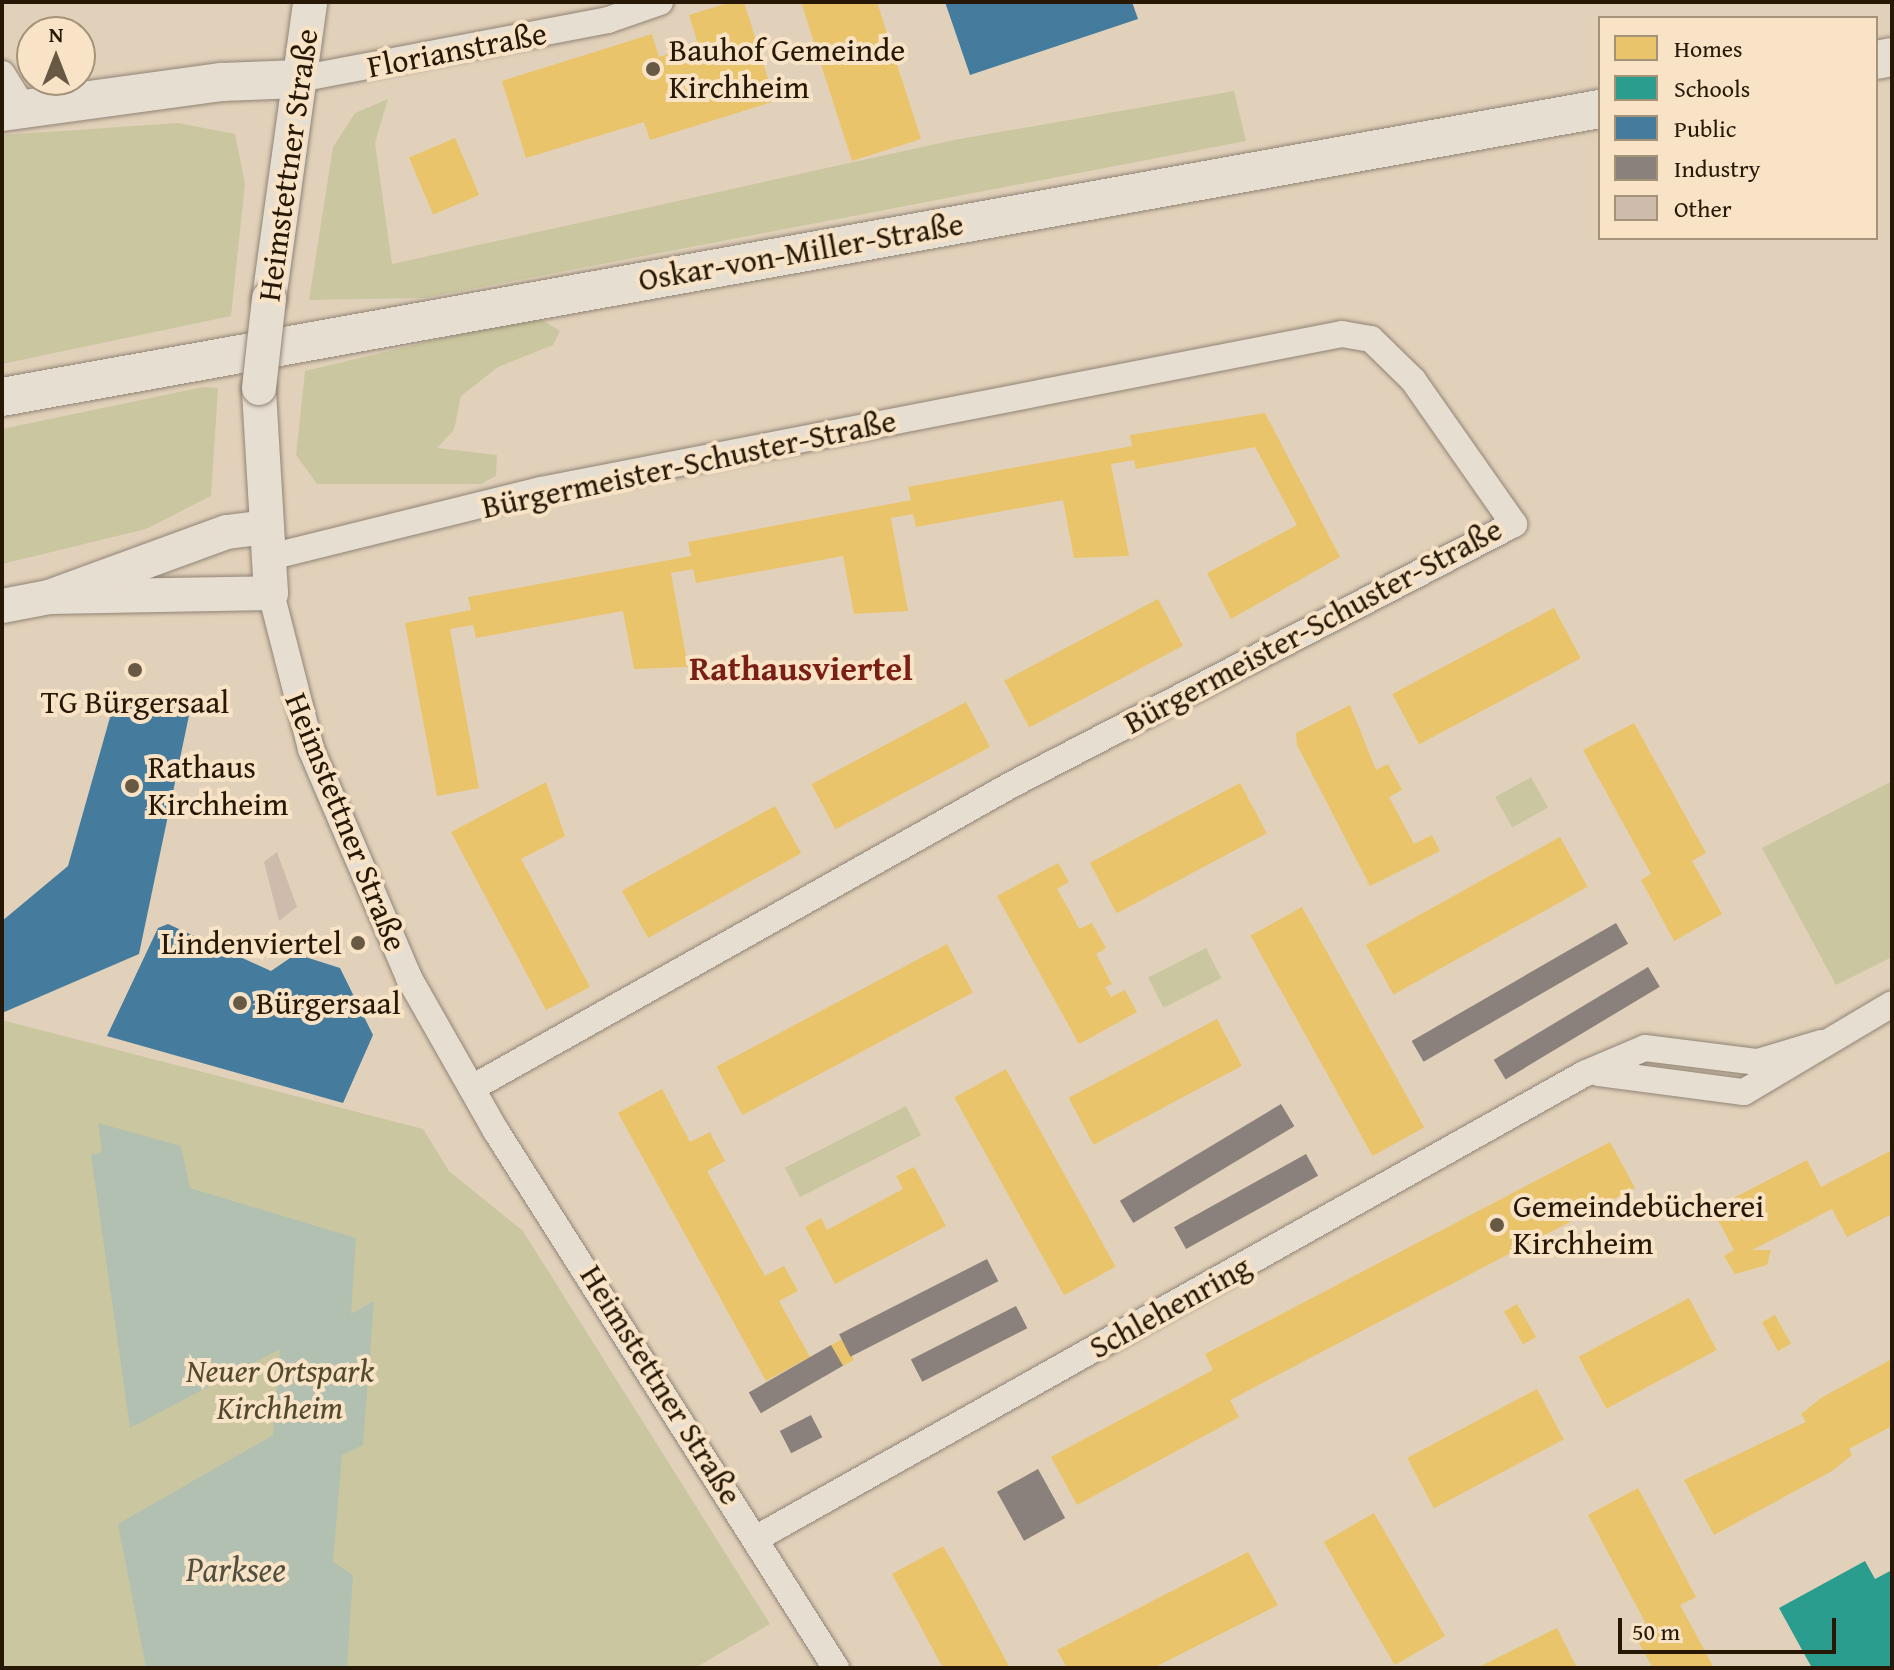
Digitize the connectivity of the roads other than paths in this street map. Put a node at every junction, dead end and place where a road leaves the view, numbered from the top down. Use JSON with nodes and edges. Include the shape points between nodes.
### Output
{"nodes":[{"id":1,"x":310,"y":2,"type":"edge"},
{"id":2,"x":660,"y":2,"type":"edge"},
{"id":3,"x":2,"y":74,"type":"edge"},
{"id":4,"x":299,"y":79,"type":"junction"},
{"id":5,"x":1598,"y":109,"type":"edge"},
{"id":6,"x":12,"y":110,"type":"edge"},
{"id":7,"x":2,"y":396,"type":"edge"},
{"id":8,"x":264,"y":543,"type":"junction"},
{"id":9,"x":271,"y":593,"type":"junction"},
{"id":10,"x":49,"y":597,"type":"junction"},
{"id":11,"x":2,"y":606,"type":"edge"},
{"id":12,"x":1892,"y":1004,"type":"edge"},
{"id":13,"x":1821,"y":1043,"type":"junction"},
{"id":14,"x":1584,"y":1074,"type":"junction"},
{"id":15,"x":472,"y":1088,"type":"junction"},
{"id":16,"x":755,"y":1539,"type":"junction"},
{"id":17,"x":836,"y":1668,"type":"edge"}],
"edges":[{"from":1,"to":4,"type":"street","name":"Heimstettner Straße"},
{"from":2,"to":4,"type":"street","name":"Florianstraße","via":[[608,20]]},
{"from":3,"to":6,"type":"street"},
{"from":4,"to":6,"type":"main road","via":[[222,82]]},
{"from":4,"to":8,"type":"street","name":"Heimstettner Straße","bridge":true,"via":[[259,388]]},
{"from":5,"to":7,"type":"main road","name":"Oskar-von-Miller-Straße"},
{"from":8,"to":9,"type":"street","name":"Heimstettner Straße"},
{"from":8,"to":10,"type":"street","via":[[227,532]]},
{"from":8,"to":15,"type":"street","name":"Bürgermeister-Schuster-Straße","via":[[1342,334],[1371,339],[1413,380],[1514,524],[1011,785]]},
{"from":9,"to":10,"type":"street"},
{"from":9,"to":15,"type":"street","name":"Heimstettner Straße","via":[[289,677],[334,811],[380,920]]},
{"from":10,"to":11,"type":"street"},
{"from":12,"to":13,"type":"street","name":"Schlehenring"},
{"from":13,"to":14,"type":"street","name":"Schlehenring","via":[[1758,1062],[1645,1048]]},
{"from":13,"to":14,"type":"street","name":"Schlehenring","via":[[1744,1092],[1631,1072]]},
{"from":14,"to":16,"type":"street","name":"Schlehenring"},
{"from":15,"to":16,"type":"street","name":"Heimstettner Straße"},
{"from":16,"to":17,"type":"street","name":"Heimstettner Straße"}]}
